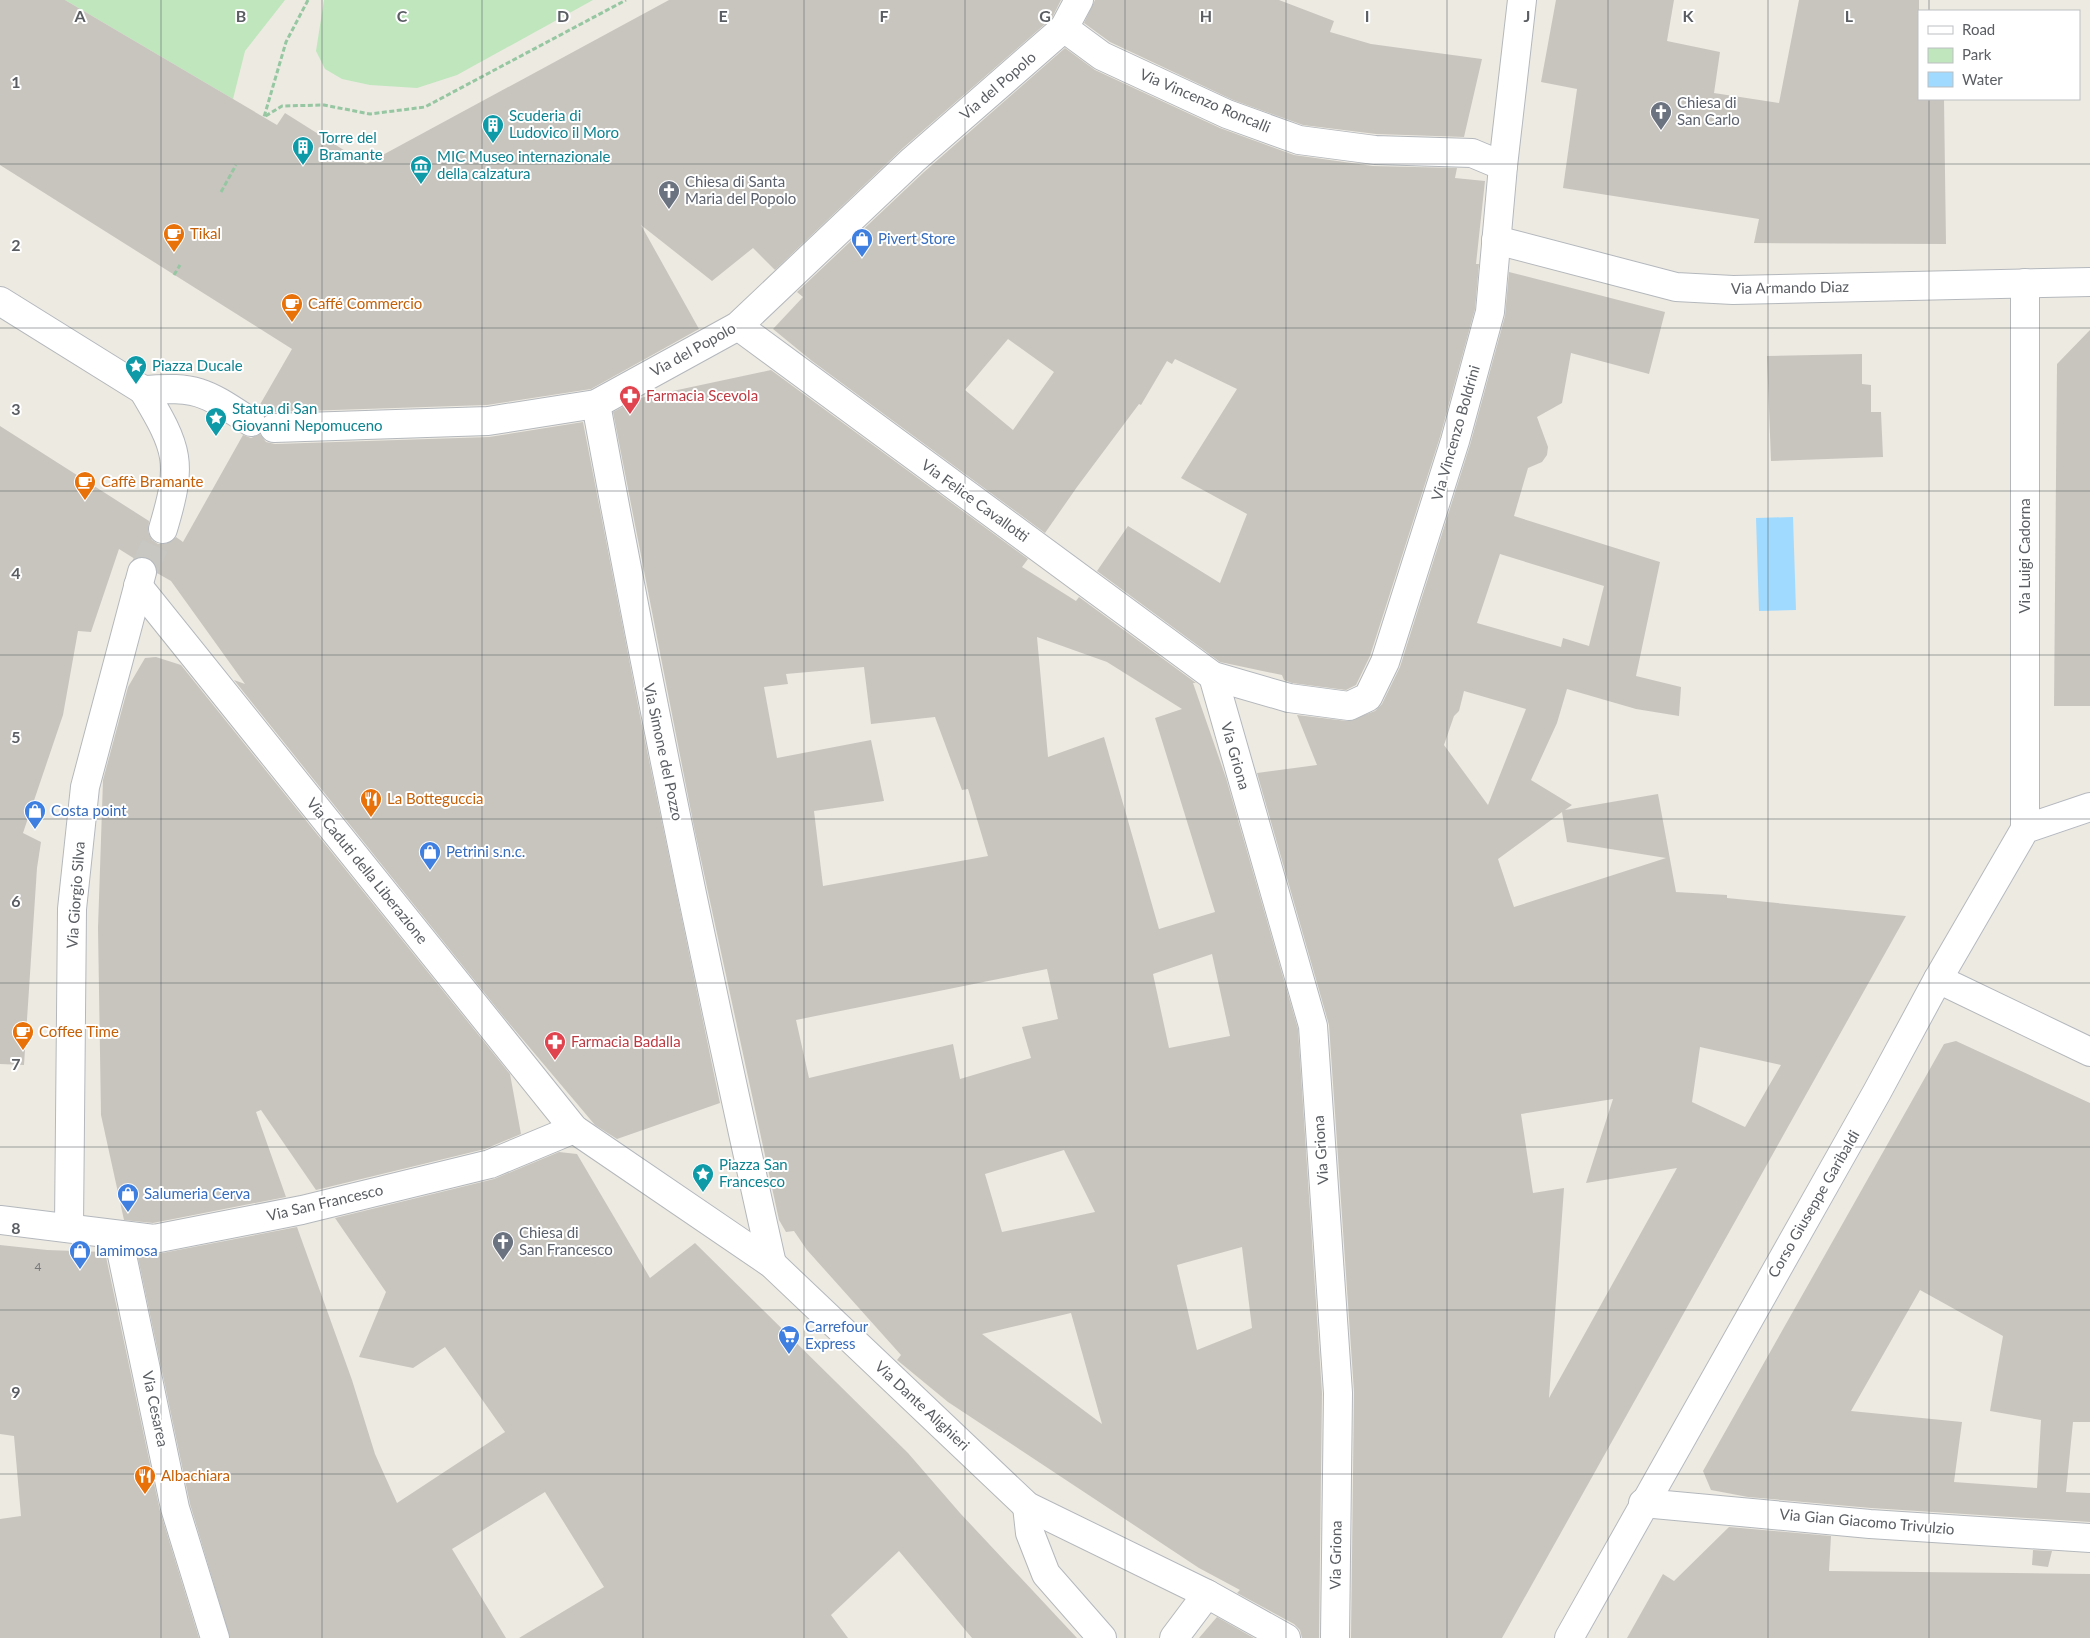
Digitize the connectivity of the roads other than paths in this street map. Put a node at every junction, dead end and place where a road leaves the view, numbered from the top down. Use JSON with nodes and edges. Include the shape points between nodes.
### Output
{"nodes":[{"id":1,"x":1079,"y":0,"type":"edge"},
{"id":2,"x":1522,"y":0,"type":"edge"},
{"id":3,"x":1064,"y":28,"type":"junction"},
{"id":4,"x":1502,"y":166,"type":"junction"},
{"id":5,"x":1496,"y":240,"type":"junction"},
{"id":6,"x":2090,"y":282,"type":"edge"},
{"id":7,"x":2025,"y":283,"type":"junction"},
{"id":8,"x":0,"y":301,"type":"edge"},
{"id":9,"x":738,"y":326,"type":"junction"},
{"id":10,"x":143,"y":390,"type":"junction"},
{"id":11,"x":596,"y":404,"type":"junction"},
{"id":12,"x":163,"y":529,"type":"tunnel mouth"},
{"id":13,"x":140,"y":578,"type":"joint"},
{"id":14,"x":1212,"y":676,"type":"junction"},
{"id":15,"x":2090,"y":807,"type":"edge"},
{"id":16,"x":2025,"y":829,"type":"junction"},
{"id":17,"x":1938,"y":979,"type":"junction"},
{"id":18,"x":2090,"y":1052,"type":"edge"},
{"id":19,"x":574,"y":1129,"type":"junction"},
{"id":20,"x":0,"y":1220,"type":"edge"},
{"id":21,"x":69,"y":1227,"type":"junction"},
{"id":22,"x":118,"y":1236,"type":"junction"},
{"id":23,"x":772,"y":1264,"type":"junction"},
{"id":24,"x":1643,"y":1503,"type":"junction"},
{"id":25,"x":1027,"y":1506,"type":"junction"},
{"id":26,"x":2090,"y":1538,"type":"edge"},
{"id":27,"x":1207,"y":1594,"type":"junction"},
{"id":28,"x":215,"y":1638,"type":"edge"},
{"id":29,"x":1102,"y":1638,"type":"edge"},
{"id":30,"x":1174,"y":1638,"type":"edge"},
{"id":31,"x":1286,"y":1638,"type":"edge"},
{"id":32,"x":1335,"y":1638,"type":"edge"},
{"id":33,"x":1569,"y":1638,"type":"edge"}],
"edges":[{"from":1,"to":3,"type":"street","name":"Via del Popolo"},
{"from":2,"to":4,"type":"street","name":"Via Vincenzo Boldrini"},
{"from":3,"to":4,"type":"street","name":"Via Vincenzo Roncalli","via":[[1102,56],[1227,114],[1299,140],[1375,150],[1472,153]]},
{"from":3,"to":9,"type":"street","name":"Via del Popolo","via":[[913,160]]},
{"from":4,"to":5,"type":"street","name":"Via Vincenzo Boldrini"},
{"from":5,"to":7,"type":"street","name":"Via Armando Diaz","via":[[1676,287],[1733,290]]},
{"from":5,"to":14,"type":"street","name":"Via Vincenzo Boldrini","via":[[1490,312],[1455,441],[1385,662],[1368,696],[1349,706],[1289,698]]},
{"from":6,"to":7,"type":"street","name":"Via Armando Diaz"},
{"from":7,"to":16,"type":"street","name":"Via Luigi Cadorna"},
{"from":8,"to":10,"type":"street"},
{"from":9,"to":11,"type":"street","name":"Via del Popolo"},
{"from":9,"to":14,"type":"street","name":"Via Felice Cavallotti"},
{"from":10,"to":11,"type":"street","name":"Via del Popolo","via":[[197,390],[262,425],[488,421]]},
{"from":10,"to":12,"type":"street","via":[[162,422],[174,451],[177,470]]},
{"from":11,"to":23,"type":"street","name":"Via Simone del Pozzo","via":[[642,652]]},
{"from":13,"to":19,"type":"street","name":"Via Caduti della Liberazione"},
{"from":13,"to":21,"type":"street","name":"Via Giorgio Silva","via":[[85,787],[72,909]]},
{"from":14,"to":32,"type":"street","name":"Via Griona","via":[[1313,1026],[1338,1393]]},
{"from":15,"to":16,"type":"street"},
{"from":16,"to":17,"type":"street","name":"Corso Giuseppe Garibaldi"},
{"from":17,"to":18,"type":"street"},
{"from":17,"to":24,"type":"street","name":"Corso Giuseppe Garibaldi"},
{"from":19,"to":22,"type":"street","name":"Via San Francesco","via":[[490,1164],[302,1210],[154,1239]]},
{"from":19,"to":23,"type":"street","name":"Via Caduti della Liberazione"},
{"from":20,"to":21,"type":"street","name":"Via San Francesco"},
{"from":21,"to":22,"type":"street","name":"Via San Francesco"},
{"from":22,"to":28,"type":"street","name":"Via Cesarea","via":[[175,1508]]},
{"from":23,"to":25,"type":"street","name":"Via Dante Alighieri"},
{"from":24,"to":26,"type":"street","name":"Via Gian Giacomo Trivulzio","via":[[1870,1524]]},
{"from":24,"to":33,"type":"street","name":"Corso Giuseppe Garibaldi"},
{"from":25,"to":27,"type":"street","name":"Via Dante Alighieri"},
{"from":25,"to":29,"type":"street","via":[[1030,1533],[1046,1574]]},
{"from":27,"to":30,"type":"street"},
{"from":27,"to":31,"type":"street","name":"Via Dante Alighieri"}]}
